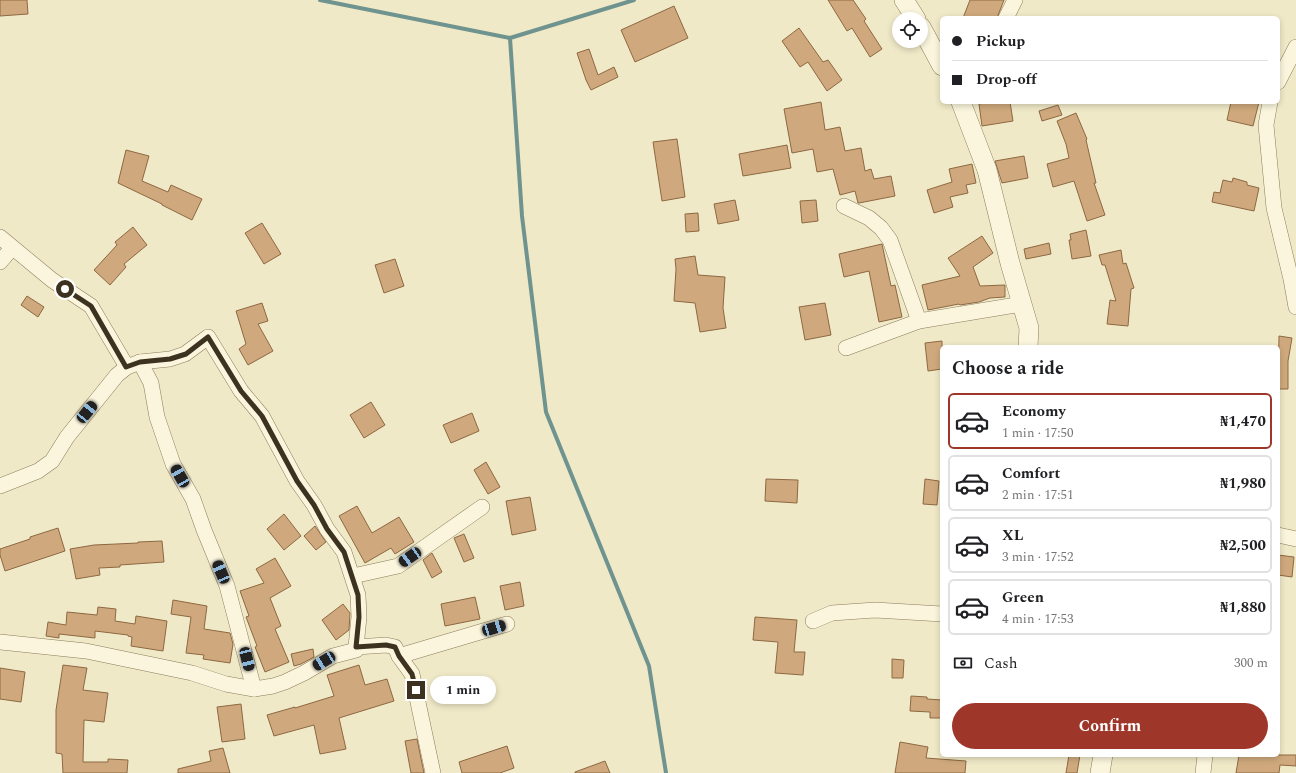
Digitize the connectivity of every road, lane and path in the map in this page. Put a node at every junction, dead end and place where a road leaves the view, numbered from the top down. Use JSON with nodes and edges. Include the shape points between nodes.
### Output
{"nodes":[{"id":1,"x":904,"y":0,"type":"edge"},
{"id":2,"x":1015,"y":0,"type":"edge"},
{"id":3,"x":912,"y":12,"type":"edge"},
{"id":4,"x":1007,"y":16,"type":"edge"},
{"id":5,"x":928,"y":40,"type":"edge"},
{"id":6,"x":1296,"y":47,"type":"edge"},
{"id":7,"x":940,"y":62,"type":"edge"},
{"id":8,"x":1280,"y":78,"type":"edge"},
{"id":9,"x":961,"y":104,"type":"edge"},
{"id":10,"x":1270,"y":104,"type":"edge"},
{"id":11,"x":844,"y":206,"type":"dead end"},
{"id":12,"x":0,"y":237,"type":"edge"},
{"id":13,"x":12,"y":248,"type":"junction"},
{"id":14,"x":0,"y":262,"type":"edge"},
{"id":15,"x":1022,"y":304,"type":"junction"},
{"id":16,"x":1296,"y":307,"type":"edge"},
{"id":17,"x":919,"y":321,"type":"junction"},
{"id":18,"x":1028,"y":345,"type":"edge"},
{"id":19,"x":846,"y":348,"type":"dead end"},
{"id":20,"x":133,"y":364,"type":"junction"},
{"id":21,"x":0,"y":486,"type":"edge"},
{"id":22,"x":482,"y":507,"type":"dead end"},
{"id":23,"x":1280,"y":535,"type":"edge"},
{"id":24,"x":1296,"y":539,"type":"edge"},
{"id":25,"x":353,"y":576,"type":"junction"},
{"id":26,"x":940,"y":614,"type":"edge"},
{"id":27,"x":813,"y":621,"type":"dead end"},
{"id":28,"x":507,"y":624,"type":"dead end"},
{"id":29,"x":0,"y":642,"type":"edge"},
{"id":30,"x":356,"y":647,"type":"junction"},
{"id":31,"x":399,"y":656,"type":"junction"},
{"id":32,"x":254,"y":689,"type":"junction"},
{"id":33,"x":1103,"y":757,"type":"edge"},
{"id":34,"x":1205,"y":757,"type":"edge"},
{"id":35,"x":433,"y":773,"type":"edge"},
{"id":36,"x":1100,"y":773,"type":"edge"},
{"id":37,"x":1203,"y":773,"type":"edge"}],
"edges":[{"from":1,"to":3,"type":"street"},
{"from":2,"to":4,"type":"street"},
{"from":5,"to":7,"type":"street"},
{"from":6,"to":8,"type":"street"},
{"from":9,"to":15,"type":"street","via":[[987,170]]},
{"from":10,"to":16,"type":"street","via":[[1266,125],[1274,208]]},
{"from":11,"to":17,"type":"street","via":[[869,218],[890,240]]},
{"from":12,"to":13,"type":"street"},
{"from":13,"to":14,"type":"street"},
{"from":13,"to":20,"type":"street","via":[[52,280],[91,306]]},
{"from":15,"to":17,"type":"street"},
{"from":15,"to":18,"type":"street","via":[[1028,328]]},
{"from":17,"to":19,"type":"street"},
{"from":20,"to":21,"type":"street","via":[[117,375],[67,437],[52,461],[38,471]]},
{"from":20,"to":25,"type":"street","via":[[186,354],[208,337],[241,391],[262,416],[297,481],[344,552]]},
{"from":20,"to":32,"type":"street","via":[[151,383],[157,417],[173,464],[193,499],[227,586]]},
{"from":22,"to":25,"type":"street","via":[[398,566]]},
{"from":23,"to":24,"type":"street"},
{"from":25,"to":30,"type":"street","via":[[358,595],[359,617]]},
{"from":26,"to":27,"type":"street","via":[[875,610],[832,613]]},
{"from":28,"to":31,"type":"street"},
{"from":29,"to":32,"type":"street","via":[[86,651]]},
{"from":30,"to":31,"type":"street","via":[[386,645],[395,647]]},
{"from":30,"to":32,"type":"street","via":[[356,650],[333,656],[285,682]]},
{"from":31,"to":35,"type":"street","via":[[412,674]]},
{"from":33,"to":36,"type":"street"},
{"from":34,"to":37,"type":"street"}]}
